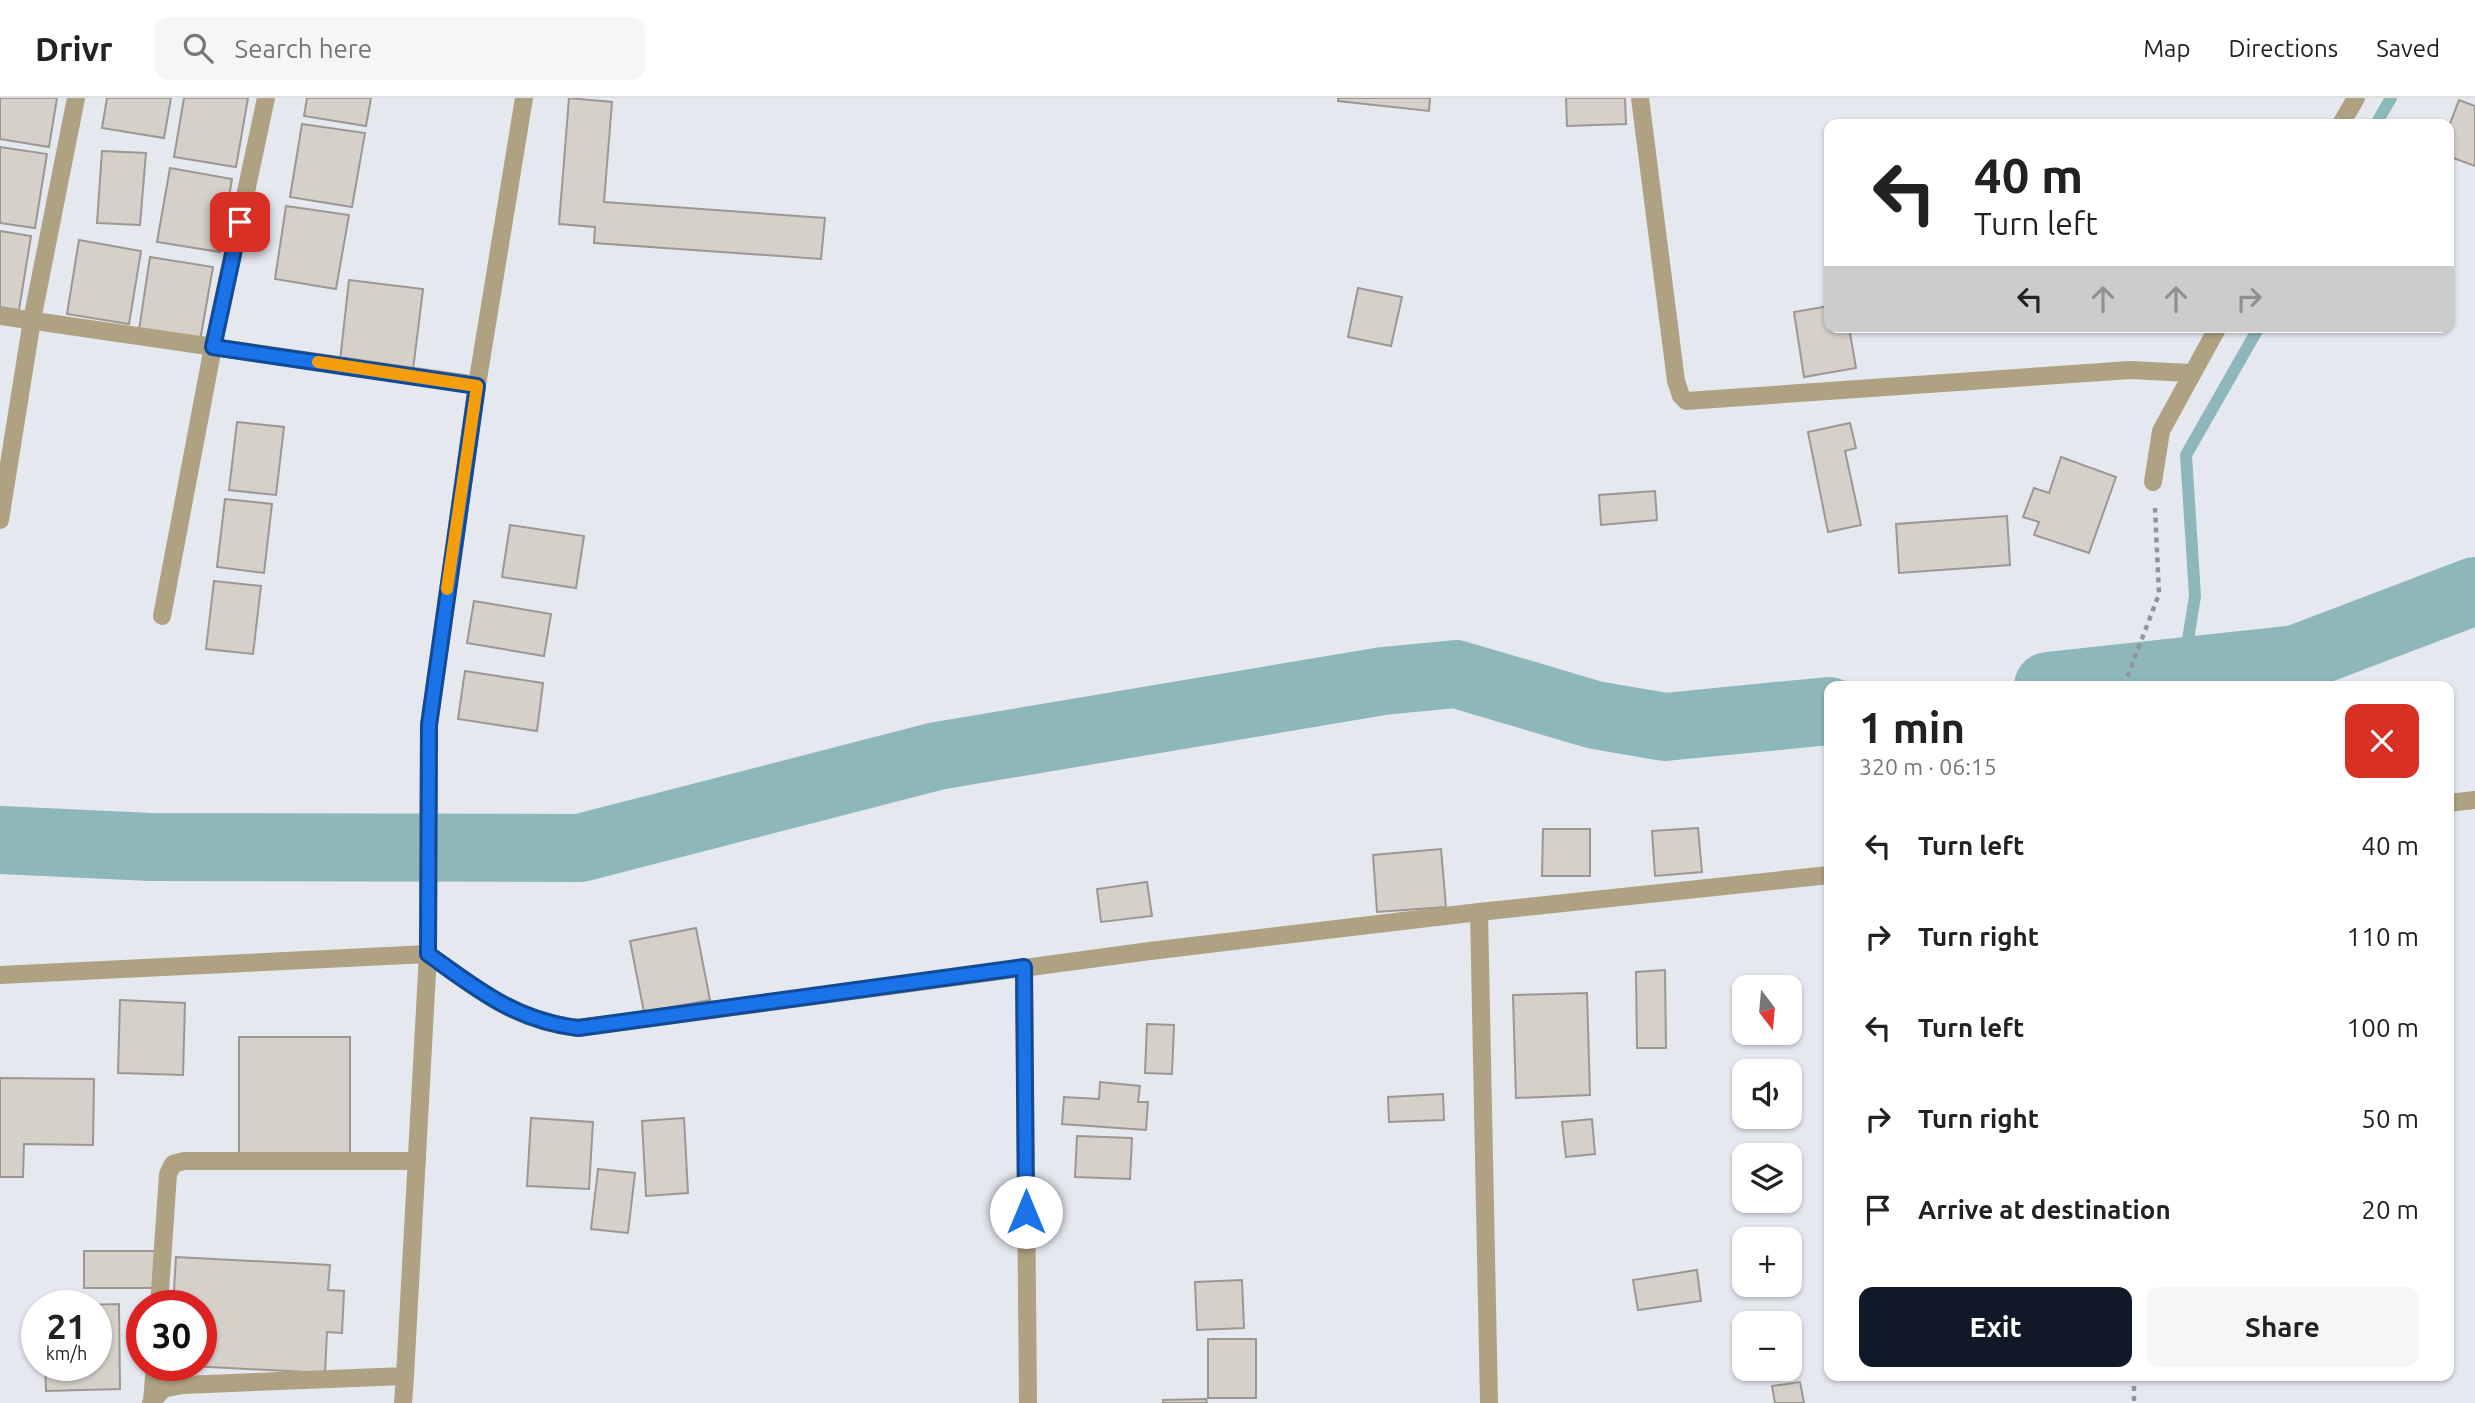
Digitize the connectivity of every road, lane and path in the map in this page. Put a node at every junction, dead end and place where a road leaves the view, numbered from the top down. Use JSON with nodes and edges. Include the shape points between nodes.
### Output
{"nodes":[{"id":1,"x":76,"y":98,"type":"edge"},
{"id":2,"x":266,"y":98,"type":"edge"},
{"id":3,"x":524,"y":98,"type":"edge"},
{"id":4,"x":1640,"y":98,"type":"edge"},
{"id":5,"x":2356,"y":98,"type":"edge"},
{"id":6,"x":2343,"y":119,"type":"edge"},
{"id":7,"x":0,"y":316,"type":"edge"},
{"id":8,"x":32,"y":320,"type":"junction"},
{"id":9,"x":2214,"y":333,"type":"edge"},
{"id":10,"x":213,"y":347,"type":"junction"},
{"id":11,"x":2191,"y":373,"type":"junction"},
{"id":12,"x":477,"y":386,"type":"junction"},
{"id":13,"x":2153,"y":482,"type":"joint"},
{"id":14,"x":0,"y":520,"type":"edge"},
{"id":15,"x":162,"y":616,"type":"dead end"},
{"id":16,"x":2126,"y":681,"type":"edge"},
{"id":17,"x":2475,"y":800,"type":"edge"},
{"id":18,"x":2454,"y":802,"type":"edge"},
{"id":19,"x":1824,"y":877,"type":"edge"},
{"id":20,"x":1479,"y":912,"type":"junction"},
{"id":21,"x":428,"y":954,"type":"junction"},
{"id":22,"x":1024,"y":967,"type":"junction"},
{"id":23,"x":0,"y":975,"type":"edge"},
{"id":24,"x":417,"y":1161,"type":"junction"},
{"id":25,"x":160,"y":1290,"type":"edge"},
{"id":26,"x":405,"y":1376,"type":"junction"},
{"id":27,"x":154,"y":1381,"type":"edge"},
{"id":28,"x":2134,"y":1381,"type":"edge"},
{"id":29,"x":152,"y":1402,"type":"edge"},
{"id":30,"x":402,"y":1403,"type":"edge"},
{"id":31,"x":1028,"y":1403,"type":"edge"},
{"id":32,"x":1489,"y":1403,"type":"edge"},
{"id":33,"x":2134,"y":1403,"type":"edge"}],
"edges":[{"from":1,"to":8,"type":"street"},
{"from":2,"to":10,"type":"street"},
{"from":3,"to":12,"type":"street"},
{"from":4,"to":11,"type":"street","via":[[1676,381],[1686,401],[2130,370]]},
{"from":5,"to":6,"type":"street"},
{"from":7,"to":8,"type":"street"},
{"from":8,"to":10,"type":"street"},
{"from":8,"to":14,"type":"street"},
{"from":9,"to":11,"type":"street"},
{"from":10,"to":12,"type":"street"},
{"from":10,"to":15,"type":"street"},
{"from":11,"to":13,"type":"street","via":[[2161,431]]},
{"from":12,"to":21,"type":"street","via":[[429,725]]},
{"from":13,"to":16,"type":"path","via":[[2159,594]]},
{"from":17,"to":18,"type":"street"},
{"from":19,"to":20,"type":"street"},
{"from":20,"to":22,"type":"street"},
{"from":20,"to":32,"type":"street"},
{"from":21,"to":22,"type":"street","via":[[526,1017],[578,1028]]},
{"from":21,"to":23,"type":"street"},
{"from":21,"to":24,"type":"street"},
{"from":22,"to":31,"type":"street"},
{"from":24,"to":25,"type":"street","via":[[173,1164],[168,1174]]},
{"from":24,"to":26,"type":"street"},
{"from":26,"to":29,"type":"street","via":[[182,1385],[163,1389]]},
{"from":26,"to":30,"type":"street"},
{"from":27,"to":29,"type":"street"},
{"from":28,"to":33,"type":"path"}]}
